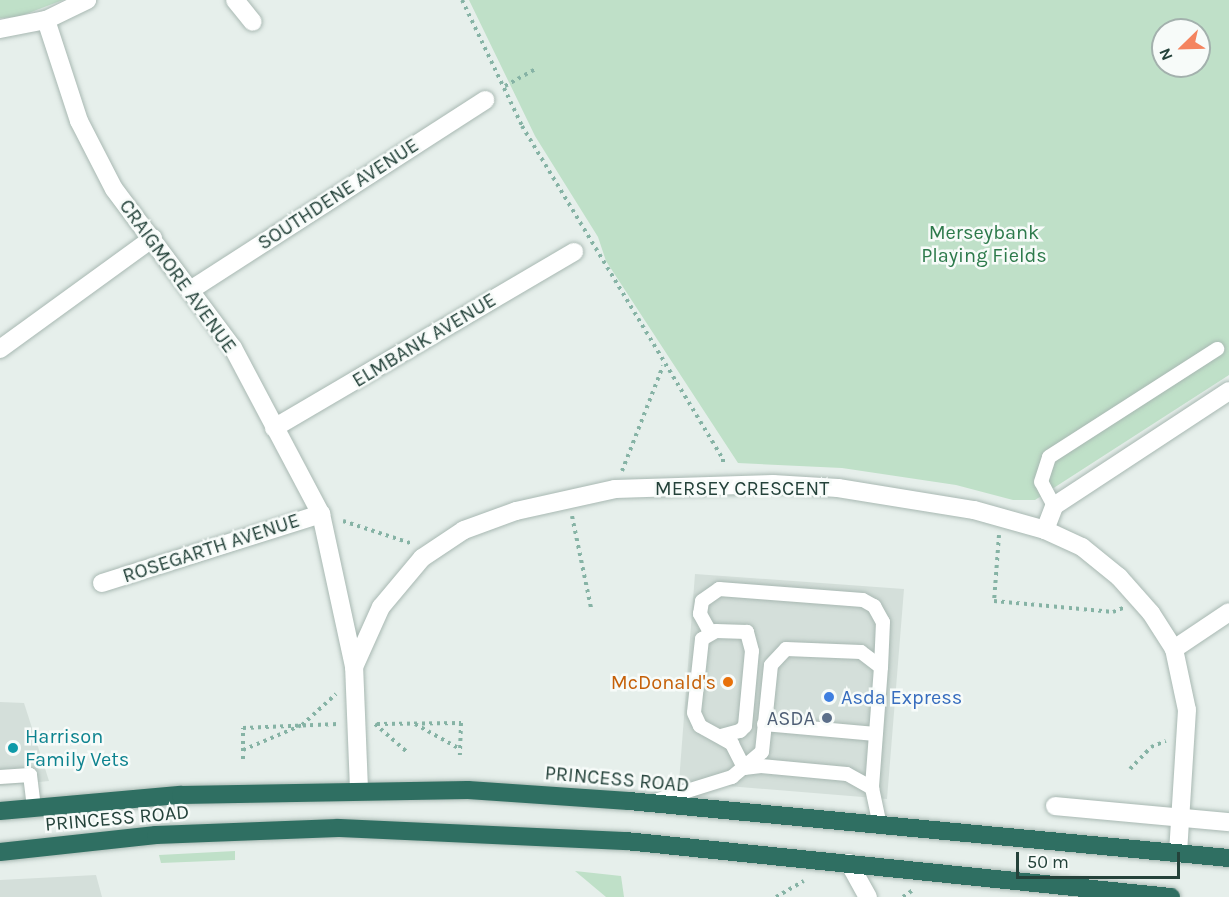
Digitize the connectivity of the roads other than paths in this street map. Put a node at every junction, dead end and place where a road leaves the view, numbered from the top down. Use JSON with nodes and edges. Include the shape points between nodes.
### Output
{"nodes":[{"id":1,"x":87,"y":0,"type":"edge"},
{"id":2,"x":235,"y":0,"type":"edge"},
{"id":3,"x":46,"y":20,"type":"junction"},
{"id":4,"x":253,"y":22,"type":"dead end"},
{"id":5,"x":0,"y":29,"type":"edge"},
{"id":6,"x":485,"y":100,"type":"dead end"},
{"id":7,"x":153,"y":238,"type":"junction"},
{"id":8,"x":574,"y":252,"type":"dead end"},
{"id":9,"x":192,"y":289,"type":"junction"},
{"id":10,"x":0,"y":349,"type":"edge"},
{"id":11,"x":1217,"y":349,"type":"dead end"},
{"id":12,"x":1229,"y":391,"type":"edge"},
{"id":13,"x":274,"y":429,"type":"junction"},
{"id":14,"x":1054,"y":506,"type":"junction"},
{"id":15,"x":321,"y":514,"type":"junction"},
{"id":16,"x":1045,"y":530,"type":"junction"},
{"id":17,"x":102,"y":583,"type":"dead end"},
{"id":18,"x":1229,"y":612,"type":"edge"},
{"id":19,"x":710,"y":632,"type":"junction"},
{"id":20,"x":1174,"y":649,"type":"junction"},
{"id":21,"x":881,"y":667,"type":"junction"},
{"id":22,"x":355,"y":676,"type":"junction"},
{"id":23,"x":764,"y":724,"type":"junction"},
{"id":24,"x":876,"y":734,"type":"junction"},
{"id":25,"x":721,"y":736,"type":"junction"},
{"id":26,"x":744,"y":768,"type":"junction"},
{"id":27,"x":0,"y":777,"type":"edge"},
{"id":28,"x":872,"y":788,"type":"junction"},
{"id":29,"x":359,"y":789,"type":"junction"},
{"id":30,"x":650,"y":803,"type":"junction"},
{"id":31,"x":1055,"y":806,"type":"dead end"},
{"id":32,"x":34,"y":808,"type":"junction"},
{"id":33,"x":0,"y":811,"type":"edge"},
{"id":34,"x":1182,"y":819,"type":"junction"},
{"id":35,"x":1229,"y":822,"type":"edge"},
{"id":36,"x":880,"y":825,"type":"junction"},
{"id":37,"x":0,"y":852,"type":"edge"},
{"id":38,"x":1178,"y":854,"type":"junction"},
{"id":39,"x":1229,"y":858,"type":"edge"},
{"id":40,"x":849,"y":863,"type":"junction"},
{"id":41,"x":868,"y":897,"type":"edge"},
{"id":42,"x":1171,"y":897,"type":"edge"}],
"edges":[{"from":1,"to":3,"type":"street"},
{"from":2,"to":4,"type":"street"},
{"from":3,"to":5,"type":"street"},
{"from":3,"to":7,"type":"street","name":"CRAIGMORE AVENUE","via":[[79,122],[114,189]]},
{"from":6,"to":9,"type":"street","name":"SOUTHDENE AVENUE"},
{"from":7,"to":9,"type":"street","name":"CRAIGMORE AVENUE"},
{"from":7,"to":10,"type":"street"},
{"from":8,"to":13,"type":"street","name":"ELMBANK AVENUE"},
{"from":9,"to":13,"type":"street","name":"CRAIGMORE AVENUE","via":[[233,348]]},
{"from":11,"to":14,"type":"lane","via":[[1049,457],[1041,482]]},
{"from":12,"to":14,"type":"street"},
{"from":13,"to":15,"type":"street","name":"CRAIGMORE AVENUE"},
{"from":14,"to":16,"type":"street"},
{"from":15,"to":17,"type":"street","name":"ROSEGARTH AVENUE"},
{"from":15,"to":22,"type":"street","name":"CRAIGMORE AVENUE"},
{"from":16,"to":20,"type":"street","name":"MERSEY CRESCENT","via":[[1082,547],[1119,576]]},
{"from":16,"to":22,"type":"street","name":"MERSEY CRESCENT","via":[[1000,517],[838,488],[773,484],[615,489],[516,511],[464,530],[422,558],[381,607]]},
{"from":18,"to":20,"type":"street"},
{"from":19,"to":21,"type":"lane","via":[[700,614],[702,601],[719,589],[863,600],[874,606],[883,622]]},
{"from":19,"to":25,"type":"lane","via":[[700,645],[694,713],[700,726]]},
{"from":19,"to":25,"type":"lane","via":[[747,632],[752,641],[745,726]]},
{"from":20,"to":34,"type":"street","name":"MERSEY CRESCENT","via":[[1187,710]]},
{"from":21,"to":23,"type":"lane","via":[[861,652],[786,649],[771,665]]},
{"from":21,"to":24,"type":"lane"},
{"from":22,"to":29,"type":"street","name":"MERSEY CRESCENT"},
{"from":23,"to":24,"type":"lane"},
{"from":23,"to":26,"type":"lane","via":[[762,752]]},
{"from":24,"to":28,"type":"lane"},
{"from":25,"to":26,"type":"lane","via":[[732,744]]},
{"from":26,"to":28,"type":"lane","via":[[847,774]]},
{"from":26,"to":30,"type":"lane","via":[[732,777]]},
{"from":27,"to":32,"type":"lane","via":[[30,775]]},
{"from":28,"to":36,"type":"lane"},
{"from":29,"to":30,"type":"highway","name":"PRINCESS ROAD","via":[[468,790]]},
{"from":29,"to":32,"type":"highway","name":"PRINCESS ROAD","via":[[181,795]]},
{"from":30,"to":36,"type":"highway","name":"PRINCESS ROAD"},
{"from":31,"to":34,"type":"street"},
{"from":32,"to":33,"type":"highway","name":"PRINCESS ROAD"},
{"from":34,"to":35,"type":"street"},
{"from":34,"to":38,"type":"street","name":"MERSEY CRESCENT"},
{"from":36,"to":38,"type":"highway","name":"PRINCESS ROAD"},
{"from":37,"to":40,"type":"highway","name":"PRINCESS ROAD","via":[[156,835],[338,828],[626,841]]},
{"from":38,"to":39,"type":"highway","name":"PRINCESS ROAD"},
{"from":40,"to":41,"type":"street"},
{"from":40,"to":42,"type":"highway","name":"PRINCESS ROAD"}]}
